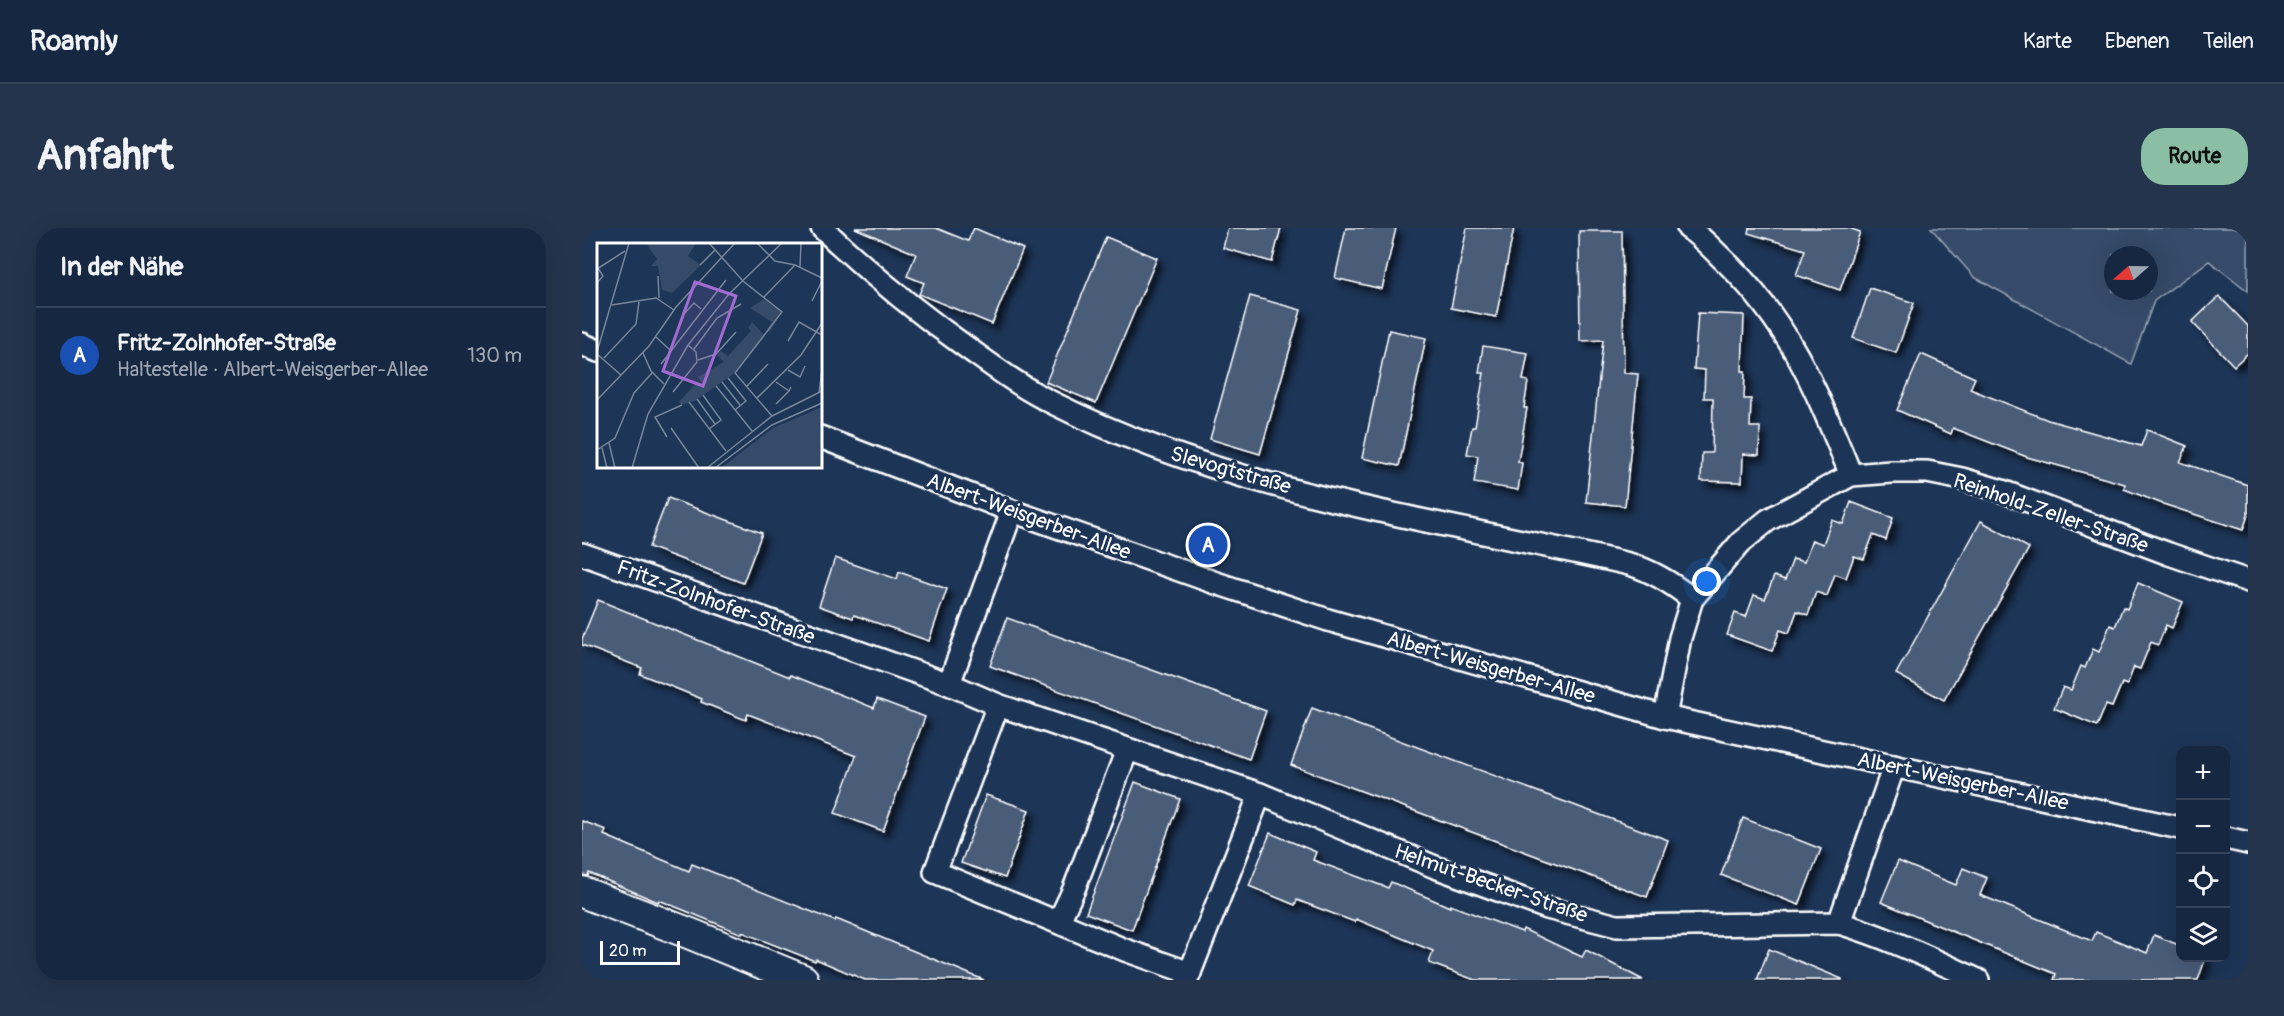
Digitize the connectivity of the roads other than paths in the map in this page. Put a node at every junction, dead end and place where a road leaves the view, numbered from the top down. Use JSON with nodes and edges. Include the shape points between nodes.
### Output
{"nodes":[{"id":1,"x":822,"y":228,"type":"edge"},
{"id":2,"x":1688,"y":228,"type":"edge"},
{"id":3,"x":582,"y":344,"type":"edge"},
{"id":4,"x":597,"y":351,"type":"edge"},
{"id":5,"x":822,"y":438,"type":"edge"},
{"id":6,"x":1851,"y":475,"type":"junction"},
{"id":7,"x":1012,"y":511,"type":"junction"},
{"id":8,"x":582,"y":554,"type":"edge"},
{"id":9,"x":2248,"y":581,"type":"edge"},
{"id":10,"x":1692,"y":599,"type":"junction"},
{"id":11,"x":948,"y":684,"type":"junction"},
{"id":12,"x":998,"y":705,"type":"junction"},
{"id":13,"x":1665,"y":717,"type":"junction"},
{"id":14,"x":1127,"y":750,"type":"junction"},
{"id":15,"x":1894,"y":766,"type":"junction"},
{"id":16,"x":1260,"y":794,"type":"junction"},
{"id":17,"x":2176,"y":827,"type":"edge"},
{"id":18,"x":2230,"y":839,"type":"edge"},
{"id":19,"x":2248,"y":843,"type":"edge"},
{"id":20,"x":582,"y":892,"type":"edge"},
{"id":21,"x":1059,"y":921,"type":"junction"},
{"id":22,"x":1839,"y":923,"type":"junction"},
{"id":23,"x":1189,"y":976,"type":"edge"},
{"id":24,"x":803,"y":980,"type":"edge"},
{"id":25,"x":1978,"y":980,"type":"edge"}],
"edges":[{"from":1,"to":10,"type":"street","name":"Slevogtstraße","via":[[919,314],[1009,378],[1051,403],[1115,432],[1179,456],[1385,513],[1629,564],[1666,580]]},
{"from":2,"to":6,"type":"street","via":[[1769,309],[1810,376]]},
{"from":3,"to":4,"type":"street"},
{"from":5,"to":7,"type":"street","name":"Albert-Weisgerber-Allee"},
{"from":6,"to":9,"type":"street","name":"Reinhold-Zeller-Straße","via":[[1927,472],[1962,480]]},
{"from":6,"to":10,"type":"street","name":"Reinhold-Zeller-Straße","via":[[1768,520],[1741,542]]},
{"from":7,"to":11,"type":"street"},
{"from":7,"to":13,"type":"street","name":"Albert-Weisgerber-Allee","via":[[1328,620]]},
{"from":8,"to":11,"type":"street","name":"Fritz-Zolnhofer-Straße"},
{"from":10,"to":13,"type":"street","name":"Reinhold-Zeller-Straße"},
{"from":11,"to":12,"type":"street","name":"Helmut-Becker-Straße"},
{"from":12,"to":14,"type":"street","name":"Helmut-Becker-Straße"},
{"from":12,"to":21,"type":"street","via":[[936,872]]},
{"from":13,"to":15,"type":"street","name":"Albert-Weisgerber-Allee"},
{"from":14,"to":16,"type":"street","name":"Helmut-Becker-Straße"},
{"from":14,"to":21,"type":"street"},
{"from":15,"to":17,"type":"street","name":"Albert-Weisgerber-Allee"},
{"from":15,"to":22,"type":"street"},
{"from":16,"to":22,"type":"street","name":"Helmut-Becker-Straße","via":[[1435,867],[1548,908],[1617,926]]},
{"from":16,"to":23,"type":"street"},
{"from":18,"to":19,"type":"street"},
{"from":20,"to":24,"type":"main road"},
{"from":21,"to":23,"type":"street"},
{"from":22,"to":25,"type":"street","name":"Helmut-Becker-Straße","via":[[1916,951]]}]}
